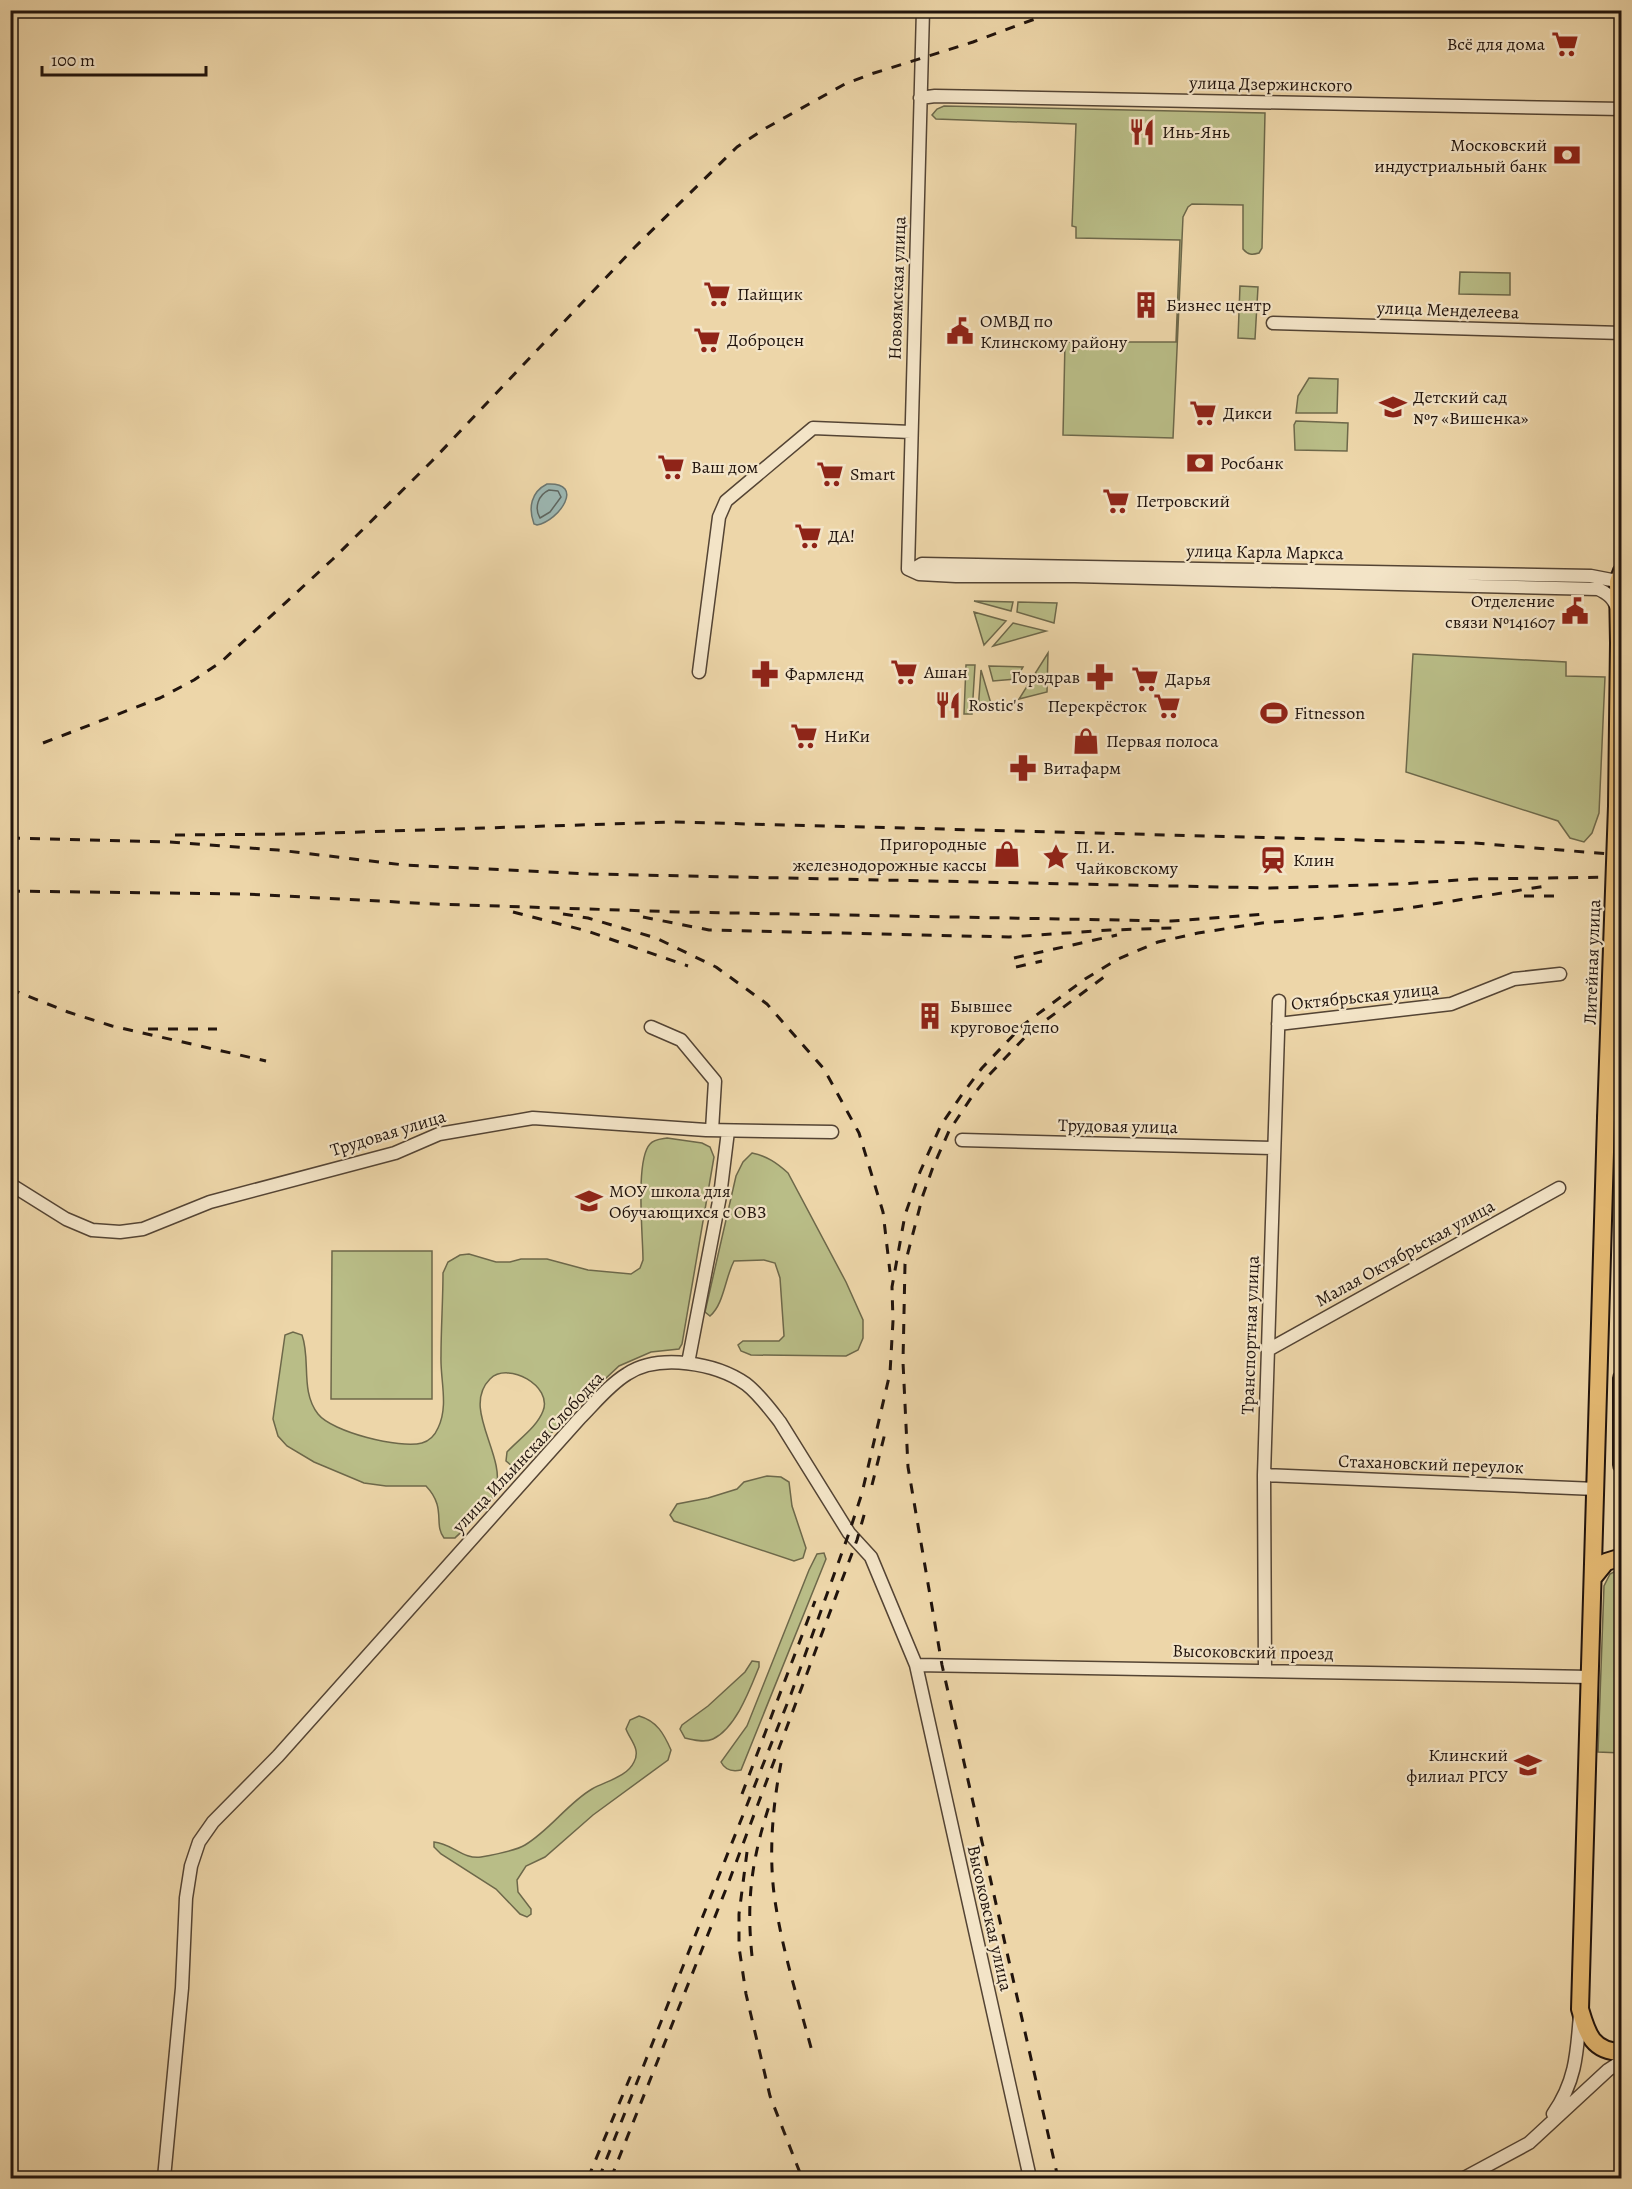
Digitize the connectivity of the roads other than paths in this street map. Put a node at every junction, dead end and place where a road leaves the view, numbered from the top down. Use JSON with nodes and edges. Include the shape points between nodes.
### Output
{"nodes":[{"id":1,"x":922,"y":10,"type":"edge"},
{"id":2,"x":920,"y":98,"type":"junction"},
{"id":3,"x":1622,"y":109,"type":"edge"},
{"id":4,"x":1274,"y":323,"type":"dead end"},
{"id":5,"x":1622,"y":333,"type":"edge"},
{"id":6,"x":911,"y":432,"type":"junction"},
{"id":7,"x":910,"y":569,"type":"junction"},
{"id":8,"x":1620,"y":578,"type":"edge"},
{"id":9,"x":1598,"y":590,"type":"junction"},
{"id":10,"x":1619,"y":613,"type":"junction"},
{"id":11,"x":699,"y":672,"type":"dead end"},
{"id":12,"x":1560,"y":974,"type":"dead end"},
{"id":13,"x":1279,"y":1001,"type":"dead end"},
{"id":14,"x":1278,"y":1024,"type":"junction"},
{"id":15,"x":651,"y":1027,"type":"dead end"},
{"id":16,"x":712,"y":1130,"type":"junction"},
{"id":17,"x":728,"y":1131,"type":"junction"},
{"id":18,"x":832,"y":1132,"type":"dead end"},
{"id":19,"x":962,"y":1140,"type":"dead end"},
{"id":20,"x":1273,"y":1148,"type":"junction"},
{"id":21,"x":10,"y":1184,"type":"edge"},
{"id":22,"x":1559,"y":1188,"type":"dead end"},
{"id":23,"x":1268,"y":1350,"type":"junction"},
{"id":24,"x":688,"y":1363,"type":"junction"},
{"id":25,"x":1622,"y":1378,"type":"edge"},
{"id":26,"x":1622,"y":1465,"type":"edge"},
{"id":27,"x":1264,"y":1474,"type":"junction"},
{"id":28,"x":1596,"y":1489,"type":"junction"},
{"id":29,"x":843,"y":1523,"type":"joint"},
{"id":30,"x":1622,"y":1557,"type":"edge"},
{"id":31,"x":1593,"y":1578,"type":"junction"},
{"id":32,"x":916,"y":1665,"type":"junction"},
{"id":33,"x":1265,"y":1670,"type":"junction"},
{"id":34,"x":1590,"y":1677,"type":"junction"},
{"id":35,"x":1580,"y":2009,"type":"junction"},
{"id":36,"x":1622,"y":2052,"type":"edge"},
{"id":37,"x":1622,"y":2061,"type":"edge"},
{"id":38,"x":1529,"y":2143,"type":"junction"},
{"id":39,"x":164,"y":2178,"type":"edge"},
{"id":40,"x":1030,"y":2178,"type":"edge"},
{"id":41,"x":1464,"y":2178,"type":"edge"}],
"edges":[{"from":1,"to":2,"type":"street","name":"Новоямская улица"},
{"from":2,"to":3,"type":"street","name":"улица Дзержинского"},
{"from":2,"to":6,"type":"street","name":"Новоямская улица"},
{"from":4,"to":5,"type":"street","name":"улица Менделеева"},
{"from":6,"to":7,"type":"street","name":"Новоямская улица"},
{"from":6,"to":11,"type":"street","via":[[813,428],[726,501],[719,517]]},
{"from":7,"to":8,"type":"street","name":"улица Карла Маркса","via":[[922,564]]},
{"from":7,"to":9,"type":"street","name":"улица Карла Маркса","via":[[919,574],[956,576]]},
{"from":8,"to":9,"type":"street","name":"улица Карла Маркса"},
{"from":8,"to":10,"type":"highway","name":"Литейная улица"},
{"from":9,"to":10,"type":"street","via":[[1608,593]]},
{"from":10,"to":28,"type":"highway","name":"Литейная улица","bridge":true,"via":[[1617,806]]},
{"from":12,"to":14,"type":"street","name":"Октябрьская улица","via":[[1514,980],[1451,1004]]},
{"from":13,"to":14,"type":"street","name":"Транспортная улица"},
{"from":14,"to":20,"type":"street","name":"Транспортная улица"},
{"from":15,"to":16,"type":"street","via":[[681,1040],[715,1081]]},
{"from":16,"to":17,"type":"street","name":"Трудовая улица"},
{"from":16,"to":21,"type":"street","name":"Трудовая улица","via":[[533,1118],[439,1134],[395,1152],[210,1202],[143,1229],[120,1232],[92,1230],[66,1219]]},
{"from":17,"to":18,"type":"street","name":"Трудовая улица"},
{"from":17,"to":24,"type":"street","via":[[720,1196]]},
{"from":19,"to":20,"type":"street","name":"Трудовая улица"},
{"from":20,"to":23,"type":"street","name":"Транспортная улица"},
{"from":22,"to":23,"type":"street","name":"Малая Октябрьская улица"},
{"from":23,"to":27,"type":"street","name":"Транспортная улица"},
{"from":24,"to":29,"type":"street","name":"улица Ильинская Слободка","via":[[723,1372],[748,1386],[780,1422]]},
{"from":24,"to":39,"type":"street","name":"улица Ильинская Слободка","via":[[640,1368],[616,1382],[278,1756],[213,1822],[199,1842],[186,1898],[182,1988]]},
{"from":25,"to":26,"type":"highway"},
{"from":27,"to":28,"type":"street","name":"Стахановский переулок"},
{"from":27,"to":33,"type":"street","name":"Транспортная улица"},
{"from":28,"to":31,"type":"highway","name":"Литейная улица"},
{"from":29,"to":32,"type":"street","name":"Высоковская улица","via":[[871,1557]]},
{"from":30,"to":31,"type":"highway","via":[[1606,1562]]},
{"from":31,"to":34,"type":"highway","name":"Литейная улица"},
{"from":32,"to":33,"type":"street","name":"Высоковский проезд"},
{"from":32,"to":40,"type":"street","name":"Высоковская улица"},
{"from":33,"to":34,"type":"street","name":"Высоковский проезд"},
{"from":34,"to":35,"type":"highway","name":"Литейная улица"},
{"from":35,"to":36,"type":"highway","via":[[1587,2034],[1600,2048]]},
{"from":35,"to":38,"type":"street","via":[[1569,2087],[1552,2116]]},
{"from":37,"to":38,"type":"street"},
{"from":38,"to":41,"type":"street"}]}
